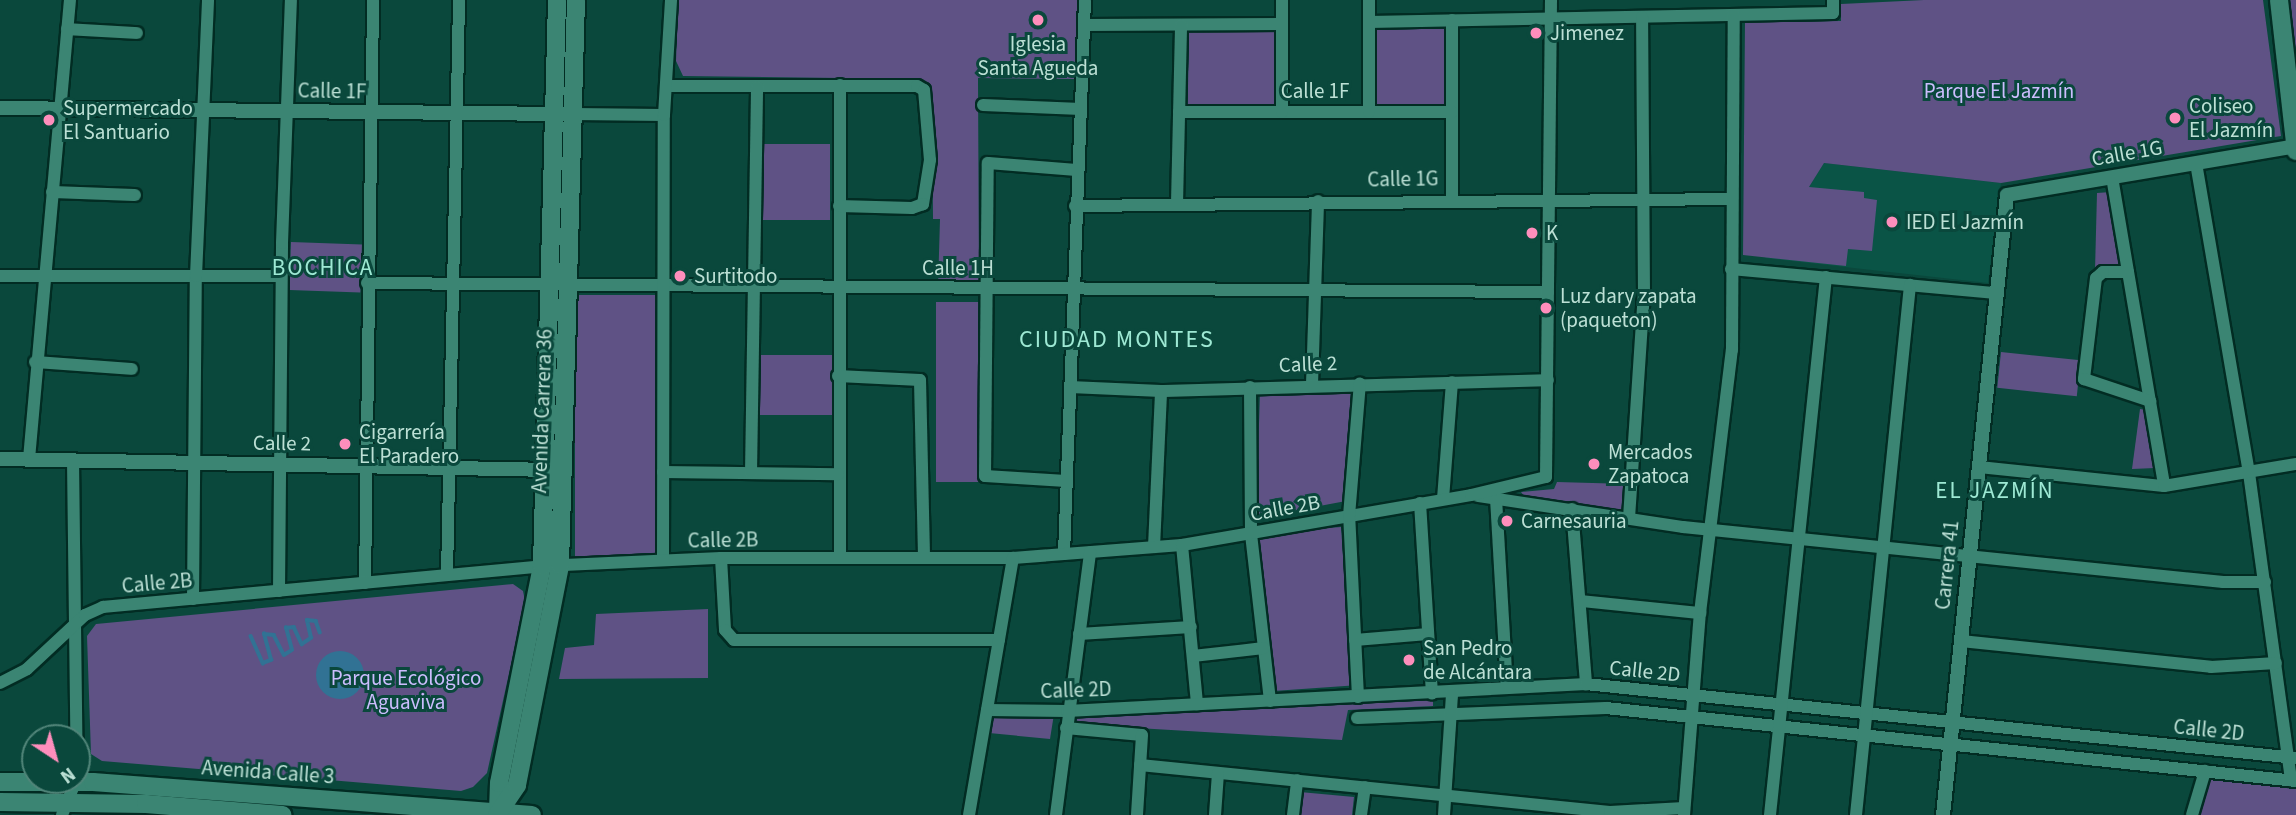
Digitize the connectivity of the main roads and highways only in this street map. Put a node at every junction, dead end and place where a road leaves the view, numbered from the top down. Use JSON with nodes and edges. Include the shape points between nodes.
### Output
{"nodes":[{"id":1,"x":557,"y":0,"type":"edge"},
{"id":2,"x":576,"y":0,"type":"edge"},
{"id":3,"x":2279,"y":0,"type":"edge"},
{"id":4,"x":2296,"y":146,"type":"edge"},
{"id":5,"x":2296,"y":151,"type":"edge"},
{"id":6,"x":525,"y":700,"type":"junction"},
{"id":7,"x":21,"y":781,"type":"edge"},
{"id":8,"x":91,"y":781,"type":"edge"},
{"id":9,"x":0,"y":782,"type":"edge"},
{"id":10,"x":236,"y":792,"type":"junction"},
{"id":11,"x":0,"y":802,"type":"edge"},
{"id":12,"x":64,"y":808,"type":"edge"},
{"id":13,"x":145,"y":810,"type":"edge"},
{"id":14,"x":173,"y":811,"type":"edge"},
{"id":15,"x":233,"y":811,"type":"junction"},
{"id":16,"x":497,"y":814,"type":"edge"},
{"id":17,"x":283,"y":815,"type":"edge"},
{"id":18,"x":533,"y":815,"type":"edge"}],
"edges":[{"from":1,"to":6,"type":"main road","name":"Avenida Carrera 36","via":[[542,566]]},
{"from":2,"to":6,"type":"main road","name":"Avenida Carrera 36","via":[[561,565]]},
{"from":3,"to":4,"type":"main road"},
{"from":4,"to":5,"type":"main road"},
{"from":6,"to":16,"type":"main road","name":"Avenida Carrera 36","via":[[517,785]]},
{"from":7,"to":9,"type":"main road","name":"Avenida Calle 3"},
{"from":8,"to":10,"type":"main road","name":"Avenida Calle 3"},
{"from":10,"to":15,"type":"main road"},
{"from":10,"to":16,"type":"main road","name":"Avenida Calle 3"},
{"from":11,"to":12,"type":"main road","name":"Avenida Calle 3"},
{"from":12,"to":13,"type":"main road","name":"Avenida Calle 3"},
{"from":13,"to":14,"type":"main road","name":"Avenida Calle 3"},
{"from":14,"to":15,"type":"main road","name":"Avenida Calle 3"},
{"from":15,"to":17,"type":"main road","name":"Avenida Calle 3"},
{"from":16,"to":18,"type":"main road","name":"Avenida Calle 3"}]}
